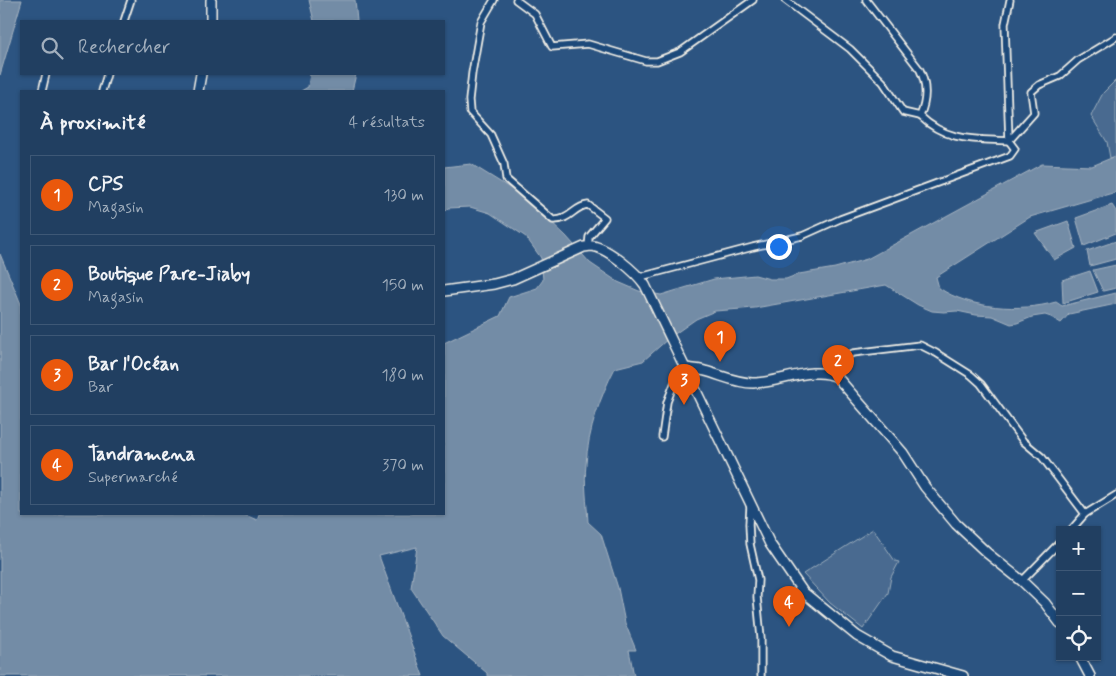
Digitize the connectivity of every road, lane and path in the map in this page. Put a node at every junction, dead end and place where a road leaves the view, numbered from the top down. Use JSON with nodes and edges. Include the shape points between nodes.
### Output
{"nodes":[{"id":1,"x":131,"y":0,"type":"edge"},
{"id":2,"x":211,"y":0,"type":"edge"},
{"id":3,"x":494,"y":0,"type":"edge"},
{"id":4,"x":516,"y":0,"type":"edge"},
{"id":5,"x":753,"y":0,"type":"edge"},
{"id":6,"x":786,"y":0,"type":"edge"},
{"id":7,"x":866,"y":0,"type":"edge"},
{"id":8,"x":1010,"y":0,"type":"edge"},
{"id":9,"x":124,"y":20,"type":"edge"},
{"id":10,"x":211,"y":20,"type":"edge"},
{"id":11,"x":1116,"y":37,"type":"edge"},
{"id":12,"x":46,"y":75,"type":"edge"},
{"id":13,"x":107,"y":75,"type":"edge"},
{"id":14,"x":201,"y":75,"type":"edge"},
{"id":15,"x":42,"y":90,"type":"edge"},
{"id":16,"x":102,"y":90,"type":"edge"},
{"id":17,"x":198,"y":90,"type":"edge"},
{"id":18,"x":920,"y":116,"type":"junction"},
{"id":19,"x":1009,"y":141,"type":"junction"},
{"id":20,"x":586,"y":247,"type":"junction"},
{"id":21,"x":642,"y":281,"type":"junction"},
{"id":22,"x":445,"y":291,"type":"edge"},
{"id":23,"x":685,"y":368,"type":"junction"},
{"id":24,"x":831,"y":374,"type":"junction"},
{"id":25,"x":662,"y":437,"type":"dead end"},
{"id":26,"x":1116,"y":495,"type":"edge"},
{"id":27,"x":750,"y":502,"type":"junction"},
{"id":28,"x":1085,"y":514,"type":"junction"},
{"id":29,"x":1074,"y":526,"type":"edge"},
{"id":30,"x":1056,"y":546,"type":"edge"},
{"id":31,"x":1022,"y":581,"type":"junction"},
{"id":32,"x":1056,"y":618,"type":"edge"},
{"id":33,"x":1082,"y":661,"type":"edge"},
{"id":34,"x":761,"y":676,"type":"edge"},
{"id":35,"x":963,"y":676,"type":"edge"},
{"id":36,"x":1090,"y":676,"type":"edge"}],
"edges":[{"from":1,"to":9,"type":"street"},
{"from":2,"to":10,"type":"main road"},
{"from":3,"to":20,"type":"street","via":[[481,22],[472,73],[470,112],[491,135],[504,164],[506,179],[553,220],[565,219],[588,204],[605,218],[589,237]]},
{"from":4,"to":5,"type":"street","via":[[535,14],[552,46],[588,44],[646,61],[657,61],[680,52]]},
{"from":6,"to":18,"type":"street","via":[[850,49],[883,82],[903,112]]},
{"from":7,"to":18,"type":"street","via":[[924,78],[926,97]]},
{"from":8,"to":19,"type":"street","via":[[1005,24]]},
{"from":11,"to":19,"type":"street","via":[[1031,92],[1034,113]]},
{"from":12,"to":15,"type":"street"},
{"from":13,"to":16,"type":"street"},
{"from":14,"to":17,"type":"main road"},
{"from":18,"to":19,"type":"street","via":[[930,125],[958,138]]},
{"from":19,"to":21,"type":"street","via":[[1015,149],[1010,156],[802,236],[753,246]]},
{"from":20,"to":21,"type":"main road","via":[[593,246],[609,254]]},
{"from":20,"to":22,"type":"main road","via":[[513,279]]},
{"from":21,"to":23,"type":"main road"},
{"from":23,"to":24,"type":"main road","via":[[754,383],[811,373]]},
{"from":23,"to":25,"type":"street","via":[[679,371],[667,402]]},
{"from":23,"to":27,"type":"main road"},
{"from":24,"to":28,"type":"street","via":[[841,359],[853,353],[920,344],[981,384],[1022,441],[1042,457]]},
{"from":24,"to":31,"type":"main road","via":[[842,382],[903,453],[925,487],[956,524]]},
{"from":26,"to":28,"type":"street"},
{"from":27,"to":34,"type":"street","via":[[750,544],[758,580]]},
{"from":27,"to":35,"type":"main road","via":[[784,566],[803,592],[826,612],[857,636],[892,656]]},
{"from":28,"to":29,"type":"street"},
{"from":30,"to":31,"type":"street"},
{"from":31,"to":32,"type":"main road"},
{"from":33,"to":36,"type":"main road"}]}
